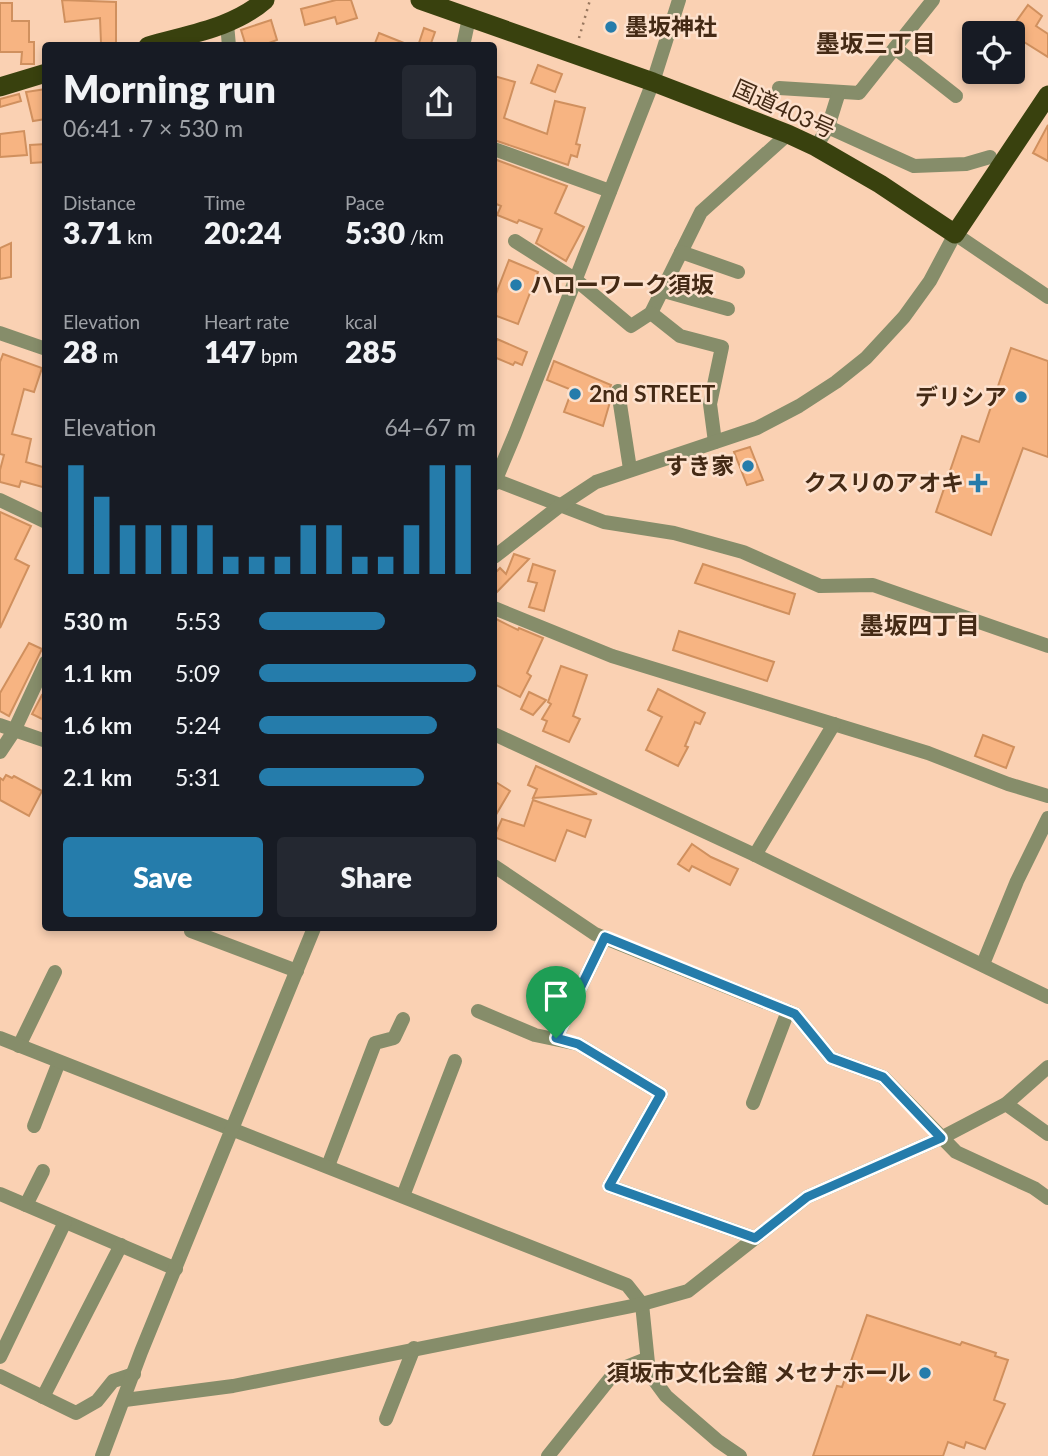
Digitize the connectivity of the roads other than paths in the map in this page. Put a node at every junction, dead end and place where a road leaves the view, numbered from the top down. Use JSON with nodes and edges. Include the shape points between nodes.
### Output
{"nodes":[{"id":1,"x":265,"y":0,"type":"edge"},
{"id":2,"x":420,"y":0,"type":"edge"},
{"id":3,"x":679,"y":0,"type":"edge"},
{"id":4,"x":933,"y":0,"type":"edge"},
{"id":5,"x":468,"y":18,"type":"junction"},
{"id":6,"x":227,"y":24,"type":"junction"},
{"id":7,"x":162,"y":42,"type":"edge"},
{"id":8,"x":229,"y":42,"type":"edge"},
{"id":9,"x":464,"y":42,"type":"edge"},
{"id":10,"x":895,"y":48,"type":"junction"},
{"id":11,"x":42,"y":74,"type":"edge"},
{"id":12,"x":653,"y":82,"type":"junction"},
{"id":13,"x":0,"y":87,"type":"edge"},
{"id":14,"x":779,"y":88,"type":"dead end"},
{"id":15,"x":839,"y":92,"type":"junction"},
{"id":16,"x":1048,"y":94,"type":"edge"},
{"id":17,"x":956,"y":96,"type":"dead end"},
{"id":18,"x":828,"y":128,"type":"junction"},
{"id":19,"x":788,"y":134,"type":"junction"},
{"id":20,"x":816,"y":147,"type":"junction"},
{"id":21,"x":497,"y":150,"type":"edge"},
{"id":22,"x":990,"y":157,"type":"dead end"},
{"id":23,"x":610,"y":191,"type":"junction"},
{"id":24,"x":955,"y":234,"type":"junction"},
{"id":25,"x":515,"y":241,"type":"dead end"},
{"id":26,"x":681,"y":253,"type":"junction"},
{"id":27,"x":738,"y":272,"type":"dead end"},
{"id":28,"x":576,"y":280,"type":"junction"},
{"id":29,"x":664,"y":291,"type":"junction"},
{"id":30,"x":1048,"y":297,"type":"edge"},
{"id":31,"x":728,"y":309,"type":"dead end"},
{"id":32,"x":651,"y":313,"type":"junction"},
{"id":33,"x":0,"y":333,"type":"edge"},
{"id":34,"x":42,"y":348,"type":"edge"},
{"id":35,"x":618,"y":391,"type":"dead end"},
{"id":36,"x":715,"y":442,"type":"junction"},
{"id":37,"x":630,"y":469,"type":"junction"},
{"id":38,"x":497,"y":475,"type":"edge"},
{"id":39,"x":497,"y":483,"type":"edge"},
{"id":40,"x":0,"y":500,"type":"edge"},
{"id":41,"x":561,"y":505,"type":"junction"},
{"id":42,"x":42,"y":520,"type":"edge"},
{"id":43,"x":497,"y":555,"type":"edge"},
{"id":44,"x":497,"y":609,"type":"edge"},
{"id":45,"x":1048,"y":646,"type":"edge"},
{"id":46,"x":42,"y":671,"type":"edge"},
{"id":47,"x":834,"y":724,"type":"junction"},
{"id":48,"x":0,"y":725,"type":"edge"},
{"id":49,"x":14,"y":731,"type":"junction"},
{"id":50,"x":497,"y":735,"type":"edge"},
{"id":51,"x":42,"y":740,"type":"edge"},
{"id":52,"x":0,"y":752,"type":"edge"},
{"id":53,"x":1048,"y":796,"type":"edge"},
{"id":54,"x":1048,"y":818,"type":"edge"},
{"id":55,"x":755,"y":855,"type":"junction"},
{"id":56,"x":497,"y":868,"type":"edge"},
{"id":57,"x":191,"y":931,"type":"dead end"},
{"id":58,"x":313,"y":931,"type":"edge"},
{"id":59,"x":605,"y":937,"type":"junction"},
{"id":60,"x":984,"y":964,"type":"junction"},
{"id":61,"x":296,"y":971,"type":"junction"},
{"id":62,"x":55,"y":972,"type":"dead end"},
{"id":63,"x":1048,"y":997,"type":"edge"},
{"id":64,"x":478,"y":1011,"type":"dead end"},
{"id":65,"x":788,"y":1011,"type":"junction"},
{"id":66,"x":403,"y":1018,"type":"dead end"},
{"id":67,"x":0,"y":1038,"type":"edge"},
{"id":68,"x":556,"y":1038,"type":"junction"},
{"id":69,"x":19,"y":1046,"type":"junction"},
{"id":70,"x":455,"y":1061,"type":"dead end"},
{"id":71,"x":59,"y":1062,"type":"junction"},
{"id":72,"x":1048,"y":1067,"type":"edge"},
{"id":73,"x":753,"y":1103,"type":"dead end"},
{"id":74,"x":1006,"y":1104,"type":"junction"},
{"id":75,"x":34,"y":1126,"type":"dead end"},
{"id":76,"x":233,"y":1128,"type":"junction"},
{"id":77,"x":1048,"y":1134,"type":"edge"},
{"id":78,"x":941,"y":1138,"type":"junction"},
{"id":79,"x":328,"y":1166,"type":"junction"},
{"id":80,"x":43,"y":1171,"type":"dead end"},
{"id":81,"x":403,"y":1196,"type":"junction"},
{"id":82,"x":1048,"y":1198,"type":"edge"},
{"id":83,"x":2,"y":1200,"type":"edge"},
{"id":84,"x":26,"y":1205,"type":"junction"},
{"id":85,"x":65,"y":1222,"type":"junction"},
{"id":86,"x":755,"y":1238,"type":"junction"},
{"id":87,"x":121,"y":1245,"type":"junction"},
{"id":88,"x":176,"y":1269,"type":"junction"},
{"id":89,"x":642,"y":1304,"type":"junction"},
{"id":90,"x":414,"y":1348,"type":"junction"},
{"id":91,"x":0,"y":1357,"type":"edge"},
{"id":92,"x":646,"y":1359,"type":"junction"},
{"id":93,"x":134,"y":1374,"type":"junction"},
{"id":94,"x":0,"y":1376,"type":"edge"},
{"id":95,"x":43,"y":1397,"type":"junction"},
{"id":96,"x":125,"y":1399,"type":"junction"},
{"id":97,"x":386,"y":1419,"type":"dead end"},
{"id":98,"x":102,"y":1456,"type":"edge"},
{"id":99,"x":548,"y":1456,"type":"edge"},
{"id":100,"x":740,"y":1456,"type":"edge"}],
"edges":[{"from":1,"to":6,"type":"highway"},
{"from":2,"to":5,"type":"highway","name":"国道403号"},
{"from":3,"to":12,"type":"street"},
{"from":4,"to":10,"type":"street"},
{"from":5,"to":9,"type":"street"},
{"from":5,"to":12,"type":"highway","name":"国道403号"},
{"from":6,"to":7,"type":"highway"},
{"from":6,"to":8,"type":"street"},
{"from":10,"to":15,"type":"street","via":[[859,93]]},
{"from":10,"to":17,"type":"street"},
{"from":11,"to":13,"type":"highway"},
{"from":12,"to":19,"type":"highway","name":"国道403号"},
{"from":12,"to":23,"type":"street"},
{"from":14,"to":15,"type":"street"},
{"from":15,"to":18,"type":"street"},
{"from":16,"to":24,"type":"highway"},
{"from":18,"to":20,"type":"street"},
{"from":18,"to":22,"type":"street","via":[[914,166],[966,164]]},
{"from":19,"to":20,"type":"highway","name":"国道403号"},
{"from":19,"to":26,"type":"street","via":[[701,212]]},
{"from":20,"to":24,"type":"highway","name":"国道403号"},
{"from":21,"to":23,"type":"street"},
{"from":23,"to":28,"type":"street"},
{"from":24,"to":30,"type":"street"},
{"from":24,"to":36,"type":"street","via":[[930,281],[866,358],[799,406],[757,428]]},
{"from":25,"to":28,"type":"street"},
{"from":26,"to":27,"type":"street"},
{"from":26,"to":29,"type":"street"},
{"from":28,"to":32,"type":"street","via":[[631,326]]},
{"from":28,"to":38,"type":"street"},
{"from":29,"to":31,"type":"street"},
{"from":29,"to":32,"type":"street"},
{"from":32,"to":36,"type":"street","via":[[680,336],[722,347],[710,404]]},
{"from":33,"to":34,"type":"street"},
{"from":35,"to":37,"type":"street"},
{"from":36,"to":37,"type":"street"},
{"from":37,"to":41,"type":"street","via":[[596,482]]},
{"from":39,"to":41,"type":"street"},
{"from":40,"to":42,"type":"street"},
{"from":41,"to":43,"type":"street"},
{"from":41,"to":45,"type":"street","via":[[604,522],[674,533],[743,552],[820,586],[873,585]]},
{"from":44,"to":47,"type":"street","via":[[612,656]]},
{"from":46,"to":49,"type":"street"},
{"from":47,"to":53,"type":"street"},
{"from":47,"to":55,"type":"street"},
{"from":48,"to":49,"type":"street"},
{"from":49,"to":51,"type":"street"},
{"from":49,"to":52,"type":"street"},
{"from":50,"to":55,"type":"street"},
{"from":54,"to":60,"type":"street"},
{"from":55,"to":60,"type":"street"},
{"from":56,"to":59,"type":"street"},
{"from":57,"to":61,"type":"street"},
{"from":58,"to":61,"type":"street"},
{"from":59,"to":65,"type":"street"},
{"from":59,"to":68,"type":"street"},
{"from":60,"to":63,"type":"street"},
{"from":61,"to":76,"type":"street"},
{"from":62,"to":69,"type":"street"},
{"from":64,"to":68,"type":"street","via":[[535,1035]]},
{"from":65,"to":73,"type":"street"},
{"from":65,"to":78,"type":"street","via":[[831,1058],[883,1077]]},
{"from":66,"to":79,"type":"street","via":[[394,1038],[375,1043]]},
{"from":67,"to":69,"type":"street"},
{"from":68,"to":86,"type":"street","via":[[578,1044],[661,1094],[609,1186]]},
{"from":69,"to":71,"type":"street"},
{"from":70,"to":81,"type":"street"},
{"from":71,"to":75,"type":"street"},
{"from":71,"to":76,"type":"street"},
{"from":72,"to":74,"type":"street"},
{"from":74,"to":77,"type":"street"},
{"from":74,"to":78,"type":"street"},
{"from":76,"to":79,"type":"street"},
{"from":76,"to":88,"type":"street"},
{"from":78,"to":82,"type":"street","via":[[956,1152]]},
{"from":78,"to":86,"type":"street","via":[[807,1197]]},
{"from":79,"to":81,"type":"street"},
{"from":80,"to":84,"type":"street"},
{"from":81,"to":89,"type":"street","via":[[626,1285]]},
{"from":83,"to":84,"type":"street"},
{"from":84,"to":85,"type":"street"},
{"from":85,"to":87,"type":"street"},
{"from":85,"to":91,"type":"street"},
{"from":86,"to":89,"type":"street","via":[[688,1291]]},
{"from":87,"to":88,"type":"street"},
{"from":87,"to":95,"type":"street"},
{"from":88,"to":93,"type":"street"},
{"from":89,"to":90,"type":"street"},
{"from":89,"to":92,"type":"street"},
{"from":90,"to":96,"type":"street","via":[[233,1386]]},
{"from":90,"to":97,"type":"street"},
{"from":92,"to":99,"type":"street","via":[[616,1371]]},
{"from":92,"to":100,"type":"street","via":[[649,1373],[666,1396]]},
{"from":93,"to":95,"type":"street","via":[[113,1381],[97,1401],[76,1413]]},
{"from":93,"to":96,"type":"street"},
{"from":94,"to":95,"type":"street"},
{"from":96,"to":98,"type":"street"}]}
